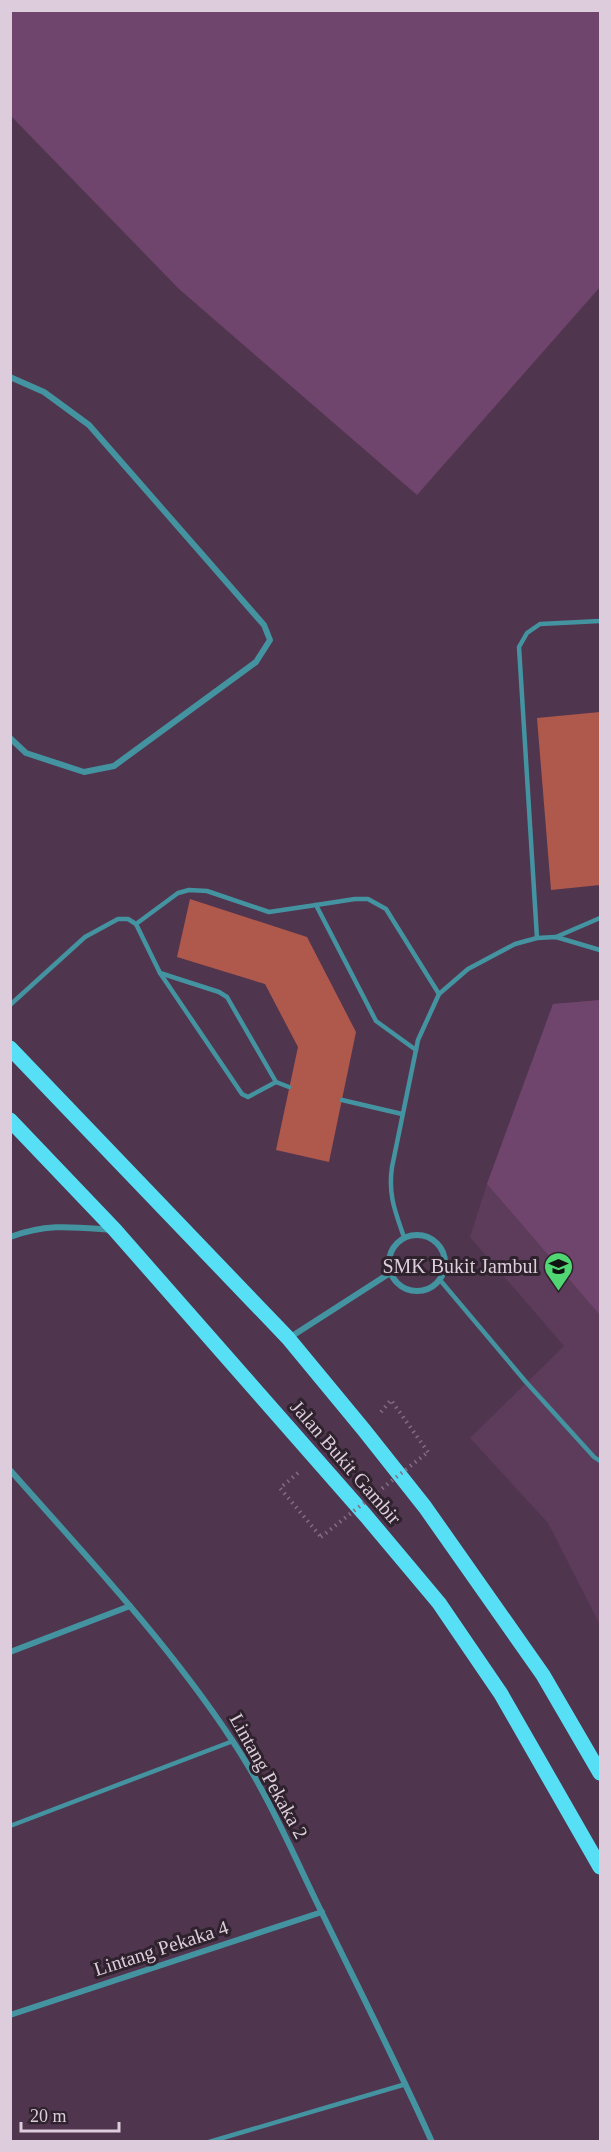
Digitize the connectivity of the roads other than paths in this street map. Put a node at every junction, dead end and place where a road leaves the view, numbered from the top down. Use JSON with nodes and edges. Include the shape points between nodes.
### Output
{"nodes":[{"id":1,"x":10,"y":377,"type":"edge"},
{"id":2,"x":600,"y":621,"type":"edge"},
{"id":3,"x":10,"y":738,"type":"edge"},
{"id":4,"x":316,"y":905,"type":"junction"},
{"id":5,"x":600,"y":918,"type":"edge"},
{"id":6,"x":136,"y":924,"type":"junction"},
{"id":7,"x":556,"y":937,"type":"junction"},
{"id":8,"x":537,"y":938,"type":"junction"},
{"id":9,"x":600,"y":950,"type":"edge"},
{"id":10,"x":160,"y":973,"type":"junction"},
{"id":11,"x":439,"y":994,"type":"junction"},
{"id":12,"x":10,"y":1005,"type":"edge"},
{"id":13,"x":10,"y":1048,"type":"edge"},
{"id":14,"x":416,"y":1050,"type":"junction"},
{"id":15,"x":276,"y":1082,"type":"junction"},
{"id":16,"x":289,"y":1087,"type":"dead end"},
{"id":17,"x":342,"y":1100,"type":"dead end"},
{"id":18,"x":402,"y":1114,"type":"junction"},
{"id":19,"x":10,"y":1120,"type":"edge"},
{"id":20,"x":115,"y":1230,"type":"junction"},
{"id":21,"x":10,"y":1237,"type":"edge"},
{"id":22,"x":404,"y":1237,"type":"junction"},
{"id":23,"x":390,"y":1273,"type":"junction"},
{"id":24,"x":440,"y":1280,"type":"junction"},
{"id":25,"x":288,"y":1338,"type":"junction"},
{"id":26,"x":600,"y":1461,"type":"edge"},
{"id":27,"x":10,"y":1470,"type":"edge"},
{"id":28,"x":130,"y":1606,"type":"junction"},
{"id":29,"x":10,"y":1652,"type":"edge"},
{"id":30,"x":233,"y":1741,"type":"junction"},
{"id":31,"x":600,"y":1773,"type":"edge"},
{"id":32,"x":10,"y":1826,"type":"edge"},
{"id":33,"x":600,"y":1867,"type":"edge"},
{"id":34,"x":322,"y":1912,"type":"junction"},
{"id":35,"x":10,"y":2015,"type":"edge"},
{"id":36,"x":406,"y":2084,"type":"junction"},
{"id":37,"x":209,"y":2142,"type":"edge"},
{"id":38,"x":432,"y":2142,"type":"edge"}],
"edges":[{"from":1,"to":3,"type":"street","via":[[44,392],[89,425],[264,625],[270,640],[256,662],[114,766],[84,772],[26,753]]},
{"from":2,"to":8,"type":"lane","via":[[540,624],[526,633],[519,647]]},
{"from":4,"to":6,"type":"lane","via":[[269,912],[207,891],[189,890],[178,893]]},
{"from":4,"to":11,"type":"lane","via":[[355,898],[368,899],[386,909]]},
{"from":4,"to":14,"type":"lane","via":[[376,1020]]},
{"from":5,"to":7,"type":"lane"},
{"from":6,"to":10,"type":"lane"},
{"from":6,"to":12,"type":"lane","via":[[118,919],[85,937]]},
{"from":7,"to":8,"type":"lane"},
{"from":7,"to":9,"type":"lane"},
{"from":8,"to":11,"type":"lane","via":[[514,944],[468,969]]},
{"from":10,"to":15,"type":"lane","via":[[227,997]]},
{"from":10,"to":15,"type":"lane","via":[[242,1094],[254,1095]]},
{"from":11,"to":14,"type":"lane"},
{"from":13,"to":25,"type":"main road","name":"Jalan Bukit Gambir"},
{"from":14,"to":18,"type":"lane"},
{"from":15,"to":16,"type":"lane"},
{"from":17,"to":18,"type":"lane"},
{"from":18,"to":22,"type":"lane","via":[[390,1185],[391,1202]]},
{"from":19,"to":20,"type":"main road","name":"Jalan Bukit Gambir"},
{"from":20,"to":21,"type":"street","via":[[55,1226]]},
{"from":20,"to":33,"type":"main road","name":"Jalan Bukit Gambir","via":[[440,1603],[501,1694]]},
{"from":22,"to":23,"type":"street","via":[[391,1252]]},
{"from":22,"to":24,"type":"street","via":[[429,1236],[440,1244],[446,1255],[446,1269]]},
{"from":23,"to":24,"type":"street","via":[[407,1290],[431,1288]]},
{"from":23,"to":25,"type":"street"},
{"from":24,"to":26,"type":"lane"},
{"from":25,"to":31,"type":"main road","name":"Jalan Bukit Gambir","via":[[425,1507],[543,1675]]},
{"from":27,"to":28,"type":"street","name":"Lintang Pekaka 2"},
{"from":28,"to":29,"type":"street"},
{"from":28,"to":30,"type":"street","name":"Lintang Pekaka 2","via":[[198,1690]]},
{"from":30,"to":32,"type":"lane"},
{"from":30,"to":34,"type":"street","name":"Lintang Pekaka 2","via":[[265,1794]]},
{"from":34,"to":35,"type":"street","name":"Lintang Pekaka 4"},
{"from":34,"to":36,"type":"street","name":"Lintang Pekaka 2"},
{"from":36,"to":37,"type":"lane"},
{"from":36,"to":38,"type":"street","name":"Lintang Pekaka 2"}]}
